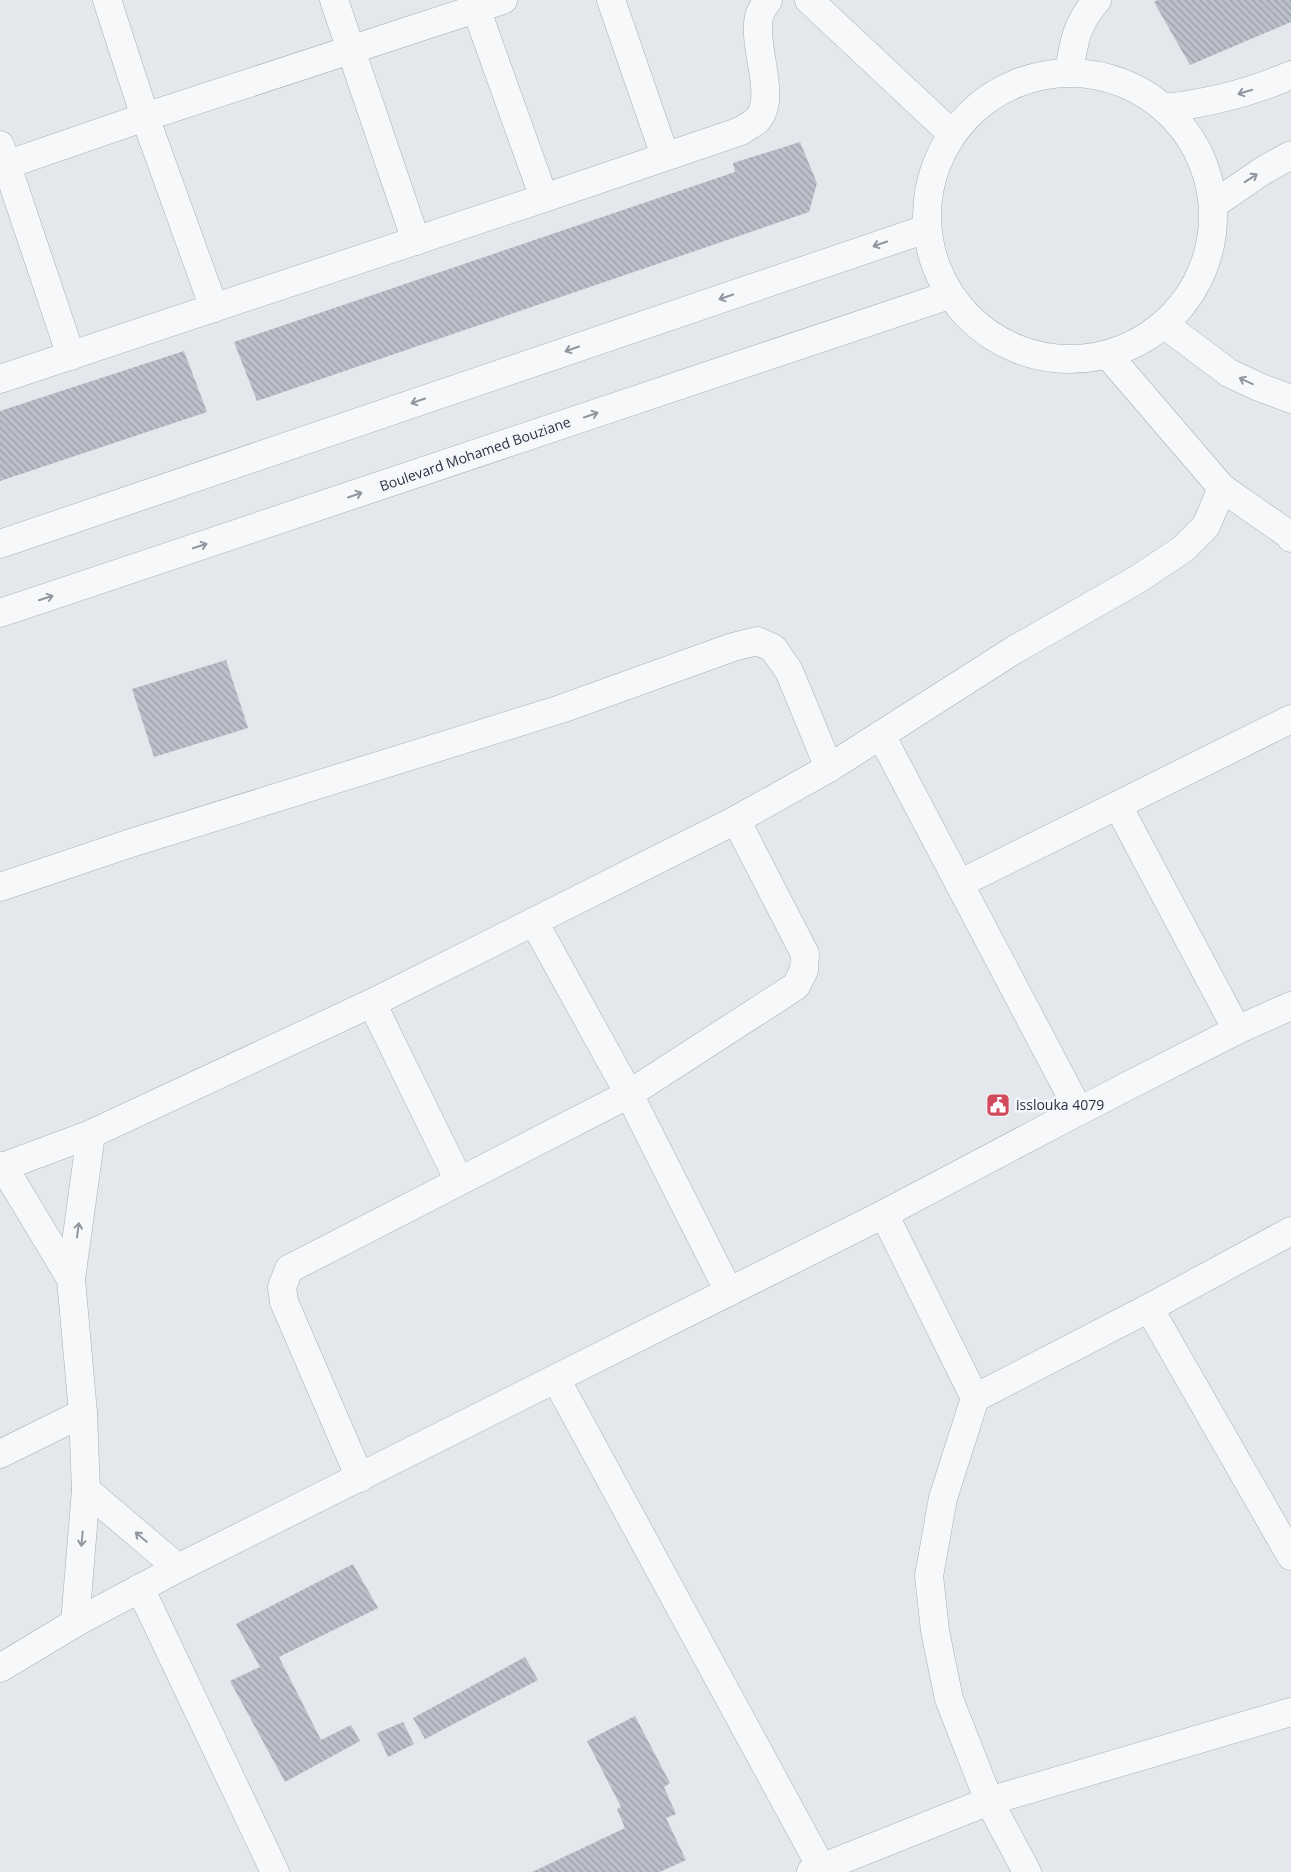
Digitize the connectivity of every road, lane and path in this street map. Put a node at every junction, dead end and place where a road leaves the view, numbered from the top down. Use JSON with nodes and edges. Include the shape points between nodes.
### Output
{"nodes":[{"id":1,"x":107,"y":0,"type":"edge"},
{"id":2,"x":334,"y":0,"type":"edge"},
{"id":3,"x":503,"y":0,"type":"edge"},
{"id":4,"x":611,"y":0,"type":"edge"},
{"id":5,"x":768,"y":0,"type":"edge"},
{"id":6,"x":809,"y":0,"type":"edge"},
{"id":7,"x":1097,"y":0,"type":"edge"},
{"id":8,"x":475,"y":5,"type":"edge"},
{"id":9,"x":351,"y":51,"type":"junction"},
{"id":10,"x":1069,"y":72,"type":"junction"},
{"id":11,"x":1291,"y":75,"type":"edge"},
{"id":12,"x":1165,"y":108,"type":"junction"},
{"id":13,"x":145,"y":117,"type":"junction"},
{"id":14,"x":952,"y":134,"type":"junction"},
{"id":15,"x":1291,"y":155,"type":"edge"},
{"id":16,"x":665,"y":156,"type":"junction"},
{"id":17,"x":2,"y":159,"type":"edge"},
{"id":18,"x":544,"y":198,"type":"junction"},
{"id":19,"x":1214,"y":204,"type":"junction"},
{"id":20,"x":926,"y":229,"type":"junction"},
{"id":21,"x":416,"y":241,"type":"junction"},
{"id":22,"x":949,"y":295,"type":"junction"},
{"id":23,"x":214,"y":308,"type":"junction"},
{"id":24,"x":1165,"y":325,"type":"junction"},
{"id":25,"x":71,"y":356,"type":"junction"},
{"id":26,"x":1108,"y":356,"type":"junction"},
{"id":27,"x":0,"y":379,"type":"edge"},
{"id":28,"x":1291,"y":400,"type":"edge"},
{"id":29,"x":1222,"y":488,"type":"junction"},
{"id":30,"x":1290,"y":535,"type":"edge"},
{"id":31,"x":0,"y":544,"type":"edge"},
{"id":32,"x":0,"y":613,"type":"edge"},
{"id":33,"x":1291,"y":720,"type":"edge"},
{"id":34,"x":882,"y":735,"type":"junction"},
{"id":35,"x":829,"y":768,"type":"junction"},
{"id":36,"x":1118,"y":806,"type":"junction"},
{"id":37,"x":736,"y":820,"type":"junction"},
{"id":38,"x":959,"y":884,"type":"junction"},
{"id":39,"x":0,"y":887,"type":"edge"},
{"id":40,"x":534,"y":922,"type":"junction"},
{"id":41,"x":372,"y":1003,"type":"junction"},
{"id":42,"x":1291,"y":1006,"type":"edge"},
{"id":43,"x":1238,"y":1030,"type":"junction"},
{"id":44,"x":628,"y":1094,"type":"junction"},
{"id":45,"x":1079,"y":1111,"type":"junction"},
{"id":46,"x":91,"y":1134,"type":"junction"},
{"id":47,"x":2,"y":1167,"type":"edge"},
{"id":48,"x":458,"y":1181,"type":"junction"},
{"id":49,"x":884,"y":1214,"type":"junction"},
{"id":50,"x":1291,"y":1231,"type":"edge"},
{"id":51,"x":71,"y":1279,"type":"junction"},
{"id":52,"x":729,"y":1292,"type":"junction"},
{"id":53,"x":1150,"y":1308,"type":"junction"},
{"id":54,"x":556,"y":1379,"type":"junction"},
{"id":55,"x":975,"y":1398,"type":"junction"},
{"id":56,"x":83,"y":1413,"type":"junction"},
{"id":57,"x":0,"y":1454,"type":"edge"},
{"id":58,"x":360,"y":1478,"type":"junction"},
{"id":59,"x":86,"y":1490,"type":"junction"},
{"id":60,"x":1291,"y":1556,"type":"edge"},
{"id":61,"x":178,"y":1568,"type":"junction"},
{"id":62,"x":140,"y":1588,"type":"junction"},
{"id":63,"x":75,"y":1623,"type":"junction"},
{"id":64,"x":0,"y":1668,"type":"edge"},
{"id":65,"x":1291,"y":1712,"type":"edge"},
{"id":66,"x":989,"y":1801,"type":"junction"},
{"id":67,"x":816,"y":1870,"type":"edge"},
{"id":68,"x":275,"y":1872,"type":"edge"},
{"id":69,"x":1028,"y":1872,"type":"edge"}],
"edges":[{"from":1,"to":13,"type":"street"},
{"from":2,"to":9,"type":"street"},
{"from":3,"to":8,"type":"street"},
{"from":4,"to":16,"type":"street"},
{"from":5,"to":16,"type":"street","via":[[759,15],[758,26],[766,94],[758,119],[741,131]]},
{"from":6,"to":14,"type":"street"},
{"from":7,"to":10,"type":"street","via":[[1079,27]]},
{"from":8,"to":9,"type":"street"},
{"from":8,"to":18,"type":"street"},
{"from":9,"to":13,"type":"street"},
{"from":9,"to":21,"type":"street"},
{"from":10,"to":12,"type":"street","via":[[1112,79],[1152,98]]},
{"from":10,"to":14,"type":"street","via":[[1035,76],[1003,89],[975,108]]},
{"from":11,"to":12,"type":"street","one_way":true,"via":[[1221,100]]},
{"from":12,"to":19,"type":"street","via":[[1205,164]]},
{"from":13,"to":17,"type":"street"},
{"from":13,"to":23,"type":"street"},
{"from":14,"to":20,"type":"street","via":[[931,178]]},
{"from":19,"to":15,"type":"street","one_way":true},
{"from":16,"to":18,"type":"street"},
{"from":17,"to":25,"type":"street"},
{"from":18,"to":21,"type":"street"},
{"from":19,"to":24,"type":"street","via":[[1211,249],[1198,283]]},
{"from":20,"to":22,"type":"street","via":[[934,263]]},
{"from":20,"to":31,"type":"street","one_way":true},
{"from":21,"to":23,"type":"street"},
{"from":22,"to":26,"type":"street","via":[[980,328],[1019,351],[1063,360]]},
{"from":32,"to":22,"type":"street","name":"Boulevard Mohamed Bouziane","one_way":true},
{"from":23,"to":25,"type":"street"},
{"from":24,"to":26,"type":"street","via":[[1148,338]]},
{"from":28,"to":24,"type":"street","one_way":true,"via":[[1228,373]]},
{"from":25,"to":27,"type":"street"},
{"from":26,"to":29,"type":"street"},
{"from":29,"to":30,"type":"street"},
{"from":29,"to":34,"type":"street","via":[[1206,526],[1183,549],[1138,579],[1014,650]]},
{"from":33,"to":36,"type":"street"},
{"from":34,"to":35,"type":"street"},
{"from":34,"to":38,"type":"street"},
{"from":35,"to":37,"type":"street"},
{"from":35,"to":39,"type":"street","via":[[789,671],[773,648],[757,641],[560,709]]},
{"from":36,"to":38,"type":"street"},
{"from":36,"to":43,"type":"street"},
{"from":37,"to":40,"type":"street"},
{"from":37,"to":44,"type":"street","via":[[805,954],[804,970],[796,986]]},
{"from":38,"to":45,"type":"street"},
{"from":40,"to":41,"type":"street"},
{"from":40,"to":44,"type":"street"},
{"from":41,"to":46,"type":"street"},
{"from":41,"to":48,"type":"street"},
{"from":42,"to":43,"type":"street"},
{"from":43,"to":45,"type":"street"},
{"from":44,"to":48,"type":"street"},
{"from":44,"to":52,"type":"street"},
{"from":45,"to":49,"type":"street"},
{"from":46,"to":47,"type":"street"},
{"from":51,"to":46,"type":"street","one_way":true},
{"from":47,"to":51,"type":"street"},
{"from":48,"to":58,"type":"street","via":[[289,1269],[282,1287],[284,1302]]},
{"from":49,"to":52,"type":"street"},
{"from":49,"to":55,"type":"street"},
{"from":50,"to":53,"type":"street"},
{"from":51,"to":56,"type":"street"},
{"from":52,"to":54,"type":"street"},
{"from":53,"to":55,"type":"street"},
{"from":53,"to":60,"type":"street"},
{"from":54,"to":58,"type":"street"},
{"from":54,"to":67,"type":"street"},
{"from":55,"to":66,"type":"street","via":[[943,1498],[929,1576],[935,1631],[950,1699]]},
{"from":56,"to":57,"type":"street"},
{"from":56,"to":59,"type":"street"},
{"from":58,"to":61,"type":"street"},
{"from":61,"to":59,"type":"street","one_way":true},
{"from":59,"to":63,"type":"street","one_way":true},
{"from":61,"to":62,"type":"street"},
{"from":62,"to":63,"type":"street"},
{"from":62,"to":68,"type":"street"},
{"from":63,"to":64,"type":"street"},
{"from":65,"to":66,"type":"street"},
{"from":66,"to":67,"type":"street"},
{"from":66,"to":69,"type":"street"}]}
